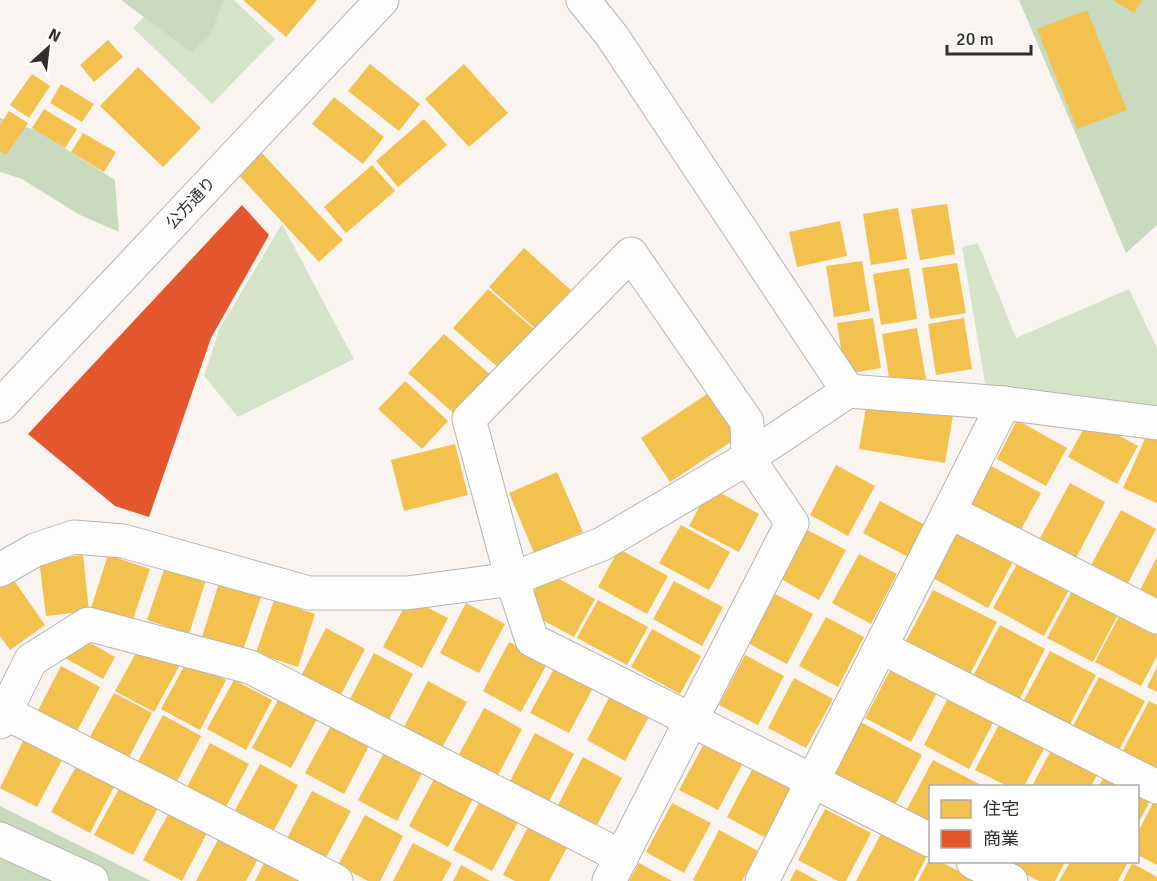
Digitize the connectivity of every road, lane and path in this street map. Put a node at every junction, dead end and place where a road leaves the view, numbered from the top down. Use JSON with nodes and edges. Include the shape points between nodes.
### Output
{"nodes":[{"id":1,"x":382,"y":0,"type":"edge"},
{"id":2,"x":583,"y":0,"type":"edge"},
{"id":3,"x":848,"y":391,"type":"junction"},
{"id":4,"x":1004,"y":403,"type":"junction"},
{"id":5,"x":0,"y":406,"type":"edge"},
{"id":6,"x":1157,"y":423,"type":"edge"},
{"id":7,"x":748,"y":458,"type":"junction"},
{"id":8,"x":950,"y":512,"type":"junction"},
{"id":9,"x":0,"y":570,"type":"edge"},
{"id":10,"x":512,"y":579,"type":"junction"},
{"id":11,"x":1157,"y":617,"type":"edge"},
{"id":12,"x":881,"y":647,"type":"junction"},
{"id":13,"x":2,"y":715,"type":"edge"},
{"id":14,"x":690,"y":721,"type":"junction"},
{"id":15,"x":813,"y":780,"type":"junction"},
{"id":16,"x":1157,"y":787,"type":"edge"},
{"id":17,"x":0,"y":839,"type":"edge"},
{"id":18,"x":929,"y":839,"type":"edge"},
{"id":19,"x":977,"y":863,"type":"edge"},
{"id":20,"x":616,"y":869,"type":"edge"},
{"id":21,"x":92,"y":881,"type":"edge"},
{"id":22,"x":336,"y":881,"type":"edge"},
{"id":23,"x":762,"y":881,"type":"edge"},
{"id":24,"x":1011,"y":881,"type":"edge"}],
"edges":[{"from":1,"to":5,"type":"street","name":"公方通り"},
{"from":2,"to":3,"type":"street","via":[[612,36]]},
{"from":3,"to":4,"type":"street"},
{"from":3,"to":7,"type":"street"},
{"from":4,"to":6,"type":"street"},
{"from":4,"to":8,"type":"street"},
{"from":7,"to":10,"type":"street","via":[[602,544]]},
{"from":7,"to":10,"type":"street","via":[[747,422],[631,254],[469,419]]},
{"from":7,"to":14,"type":"street","via":[[792,523]]},
{"from":8,"to":11,"type":"street"},
{"from":8,"to":12,"type":"street"},
{"from":9,"to":10,"type":"street","via":[[35,550],[74,537],[123,541],[309,593],[407,593]]},
{"from":10,"to":14,"type":"street","via":[[532,640]]},
{"from":12,"to":15,"type":"street"},
{"from":12,"to":16,"type":"street"},
{"from":13,"to":20,"type":"street","via":[[31,660],[88,624],[250,667]]},
{"from":13,"to":22,"type":"street"},
{"from":14,"to":15,"type":"street"},
{"from":14,"to":20,"type":"street"},
{"from":15,"to":18,"type":"street"},
{"from":15,"to":23,"type":"street"},
{"from":17,"to":21,"type":"street"},
{"from":19,"to":24,"type":"street"}]}
